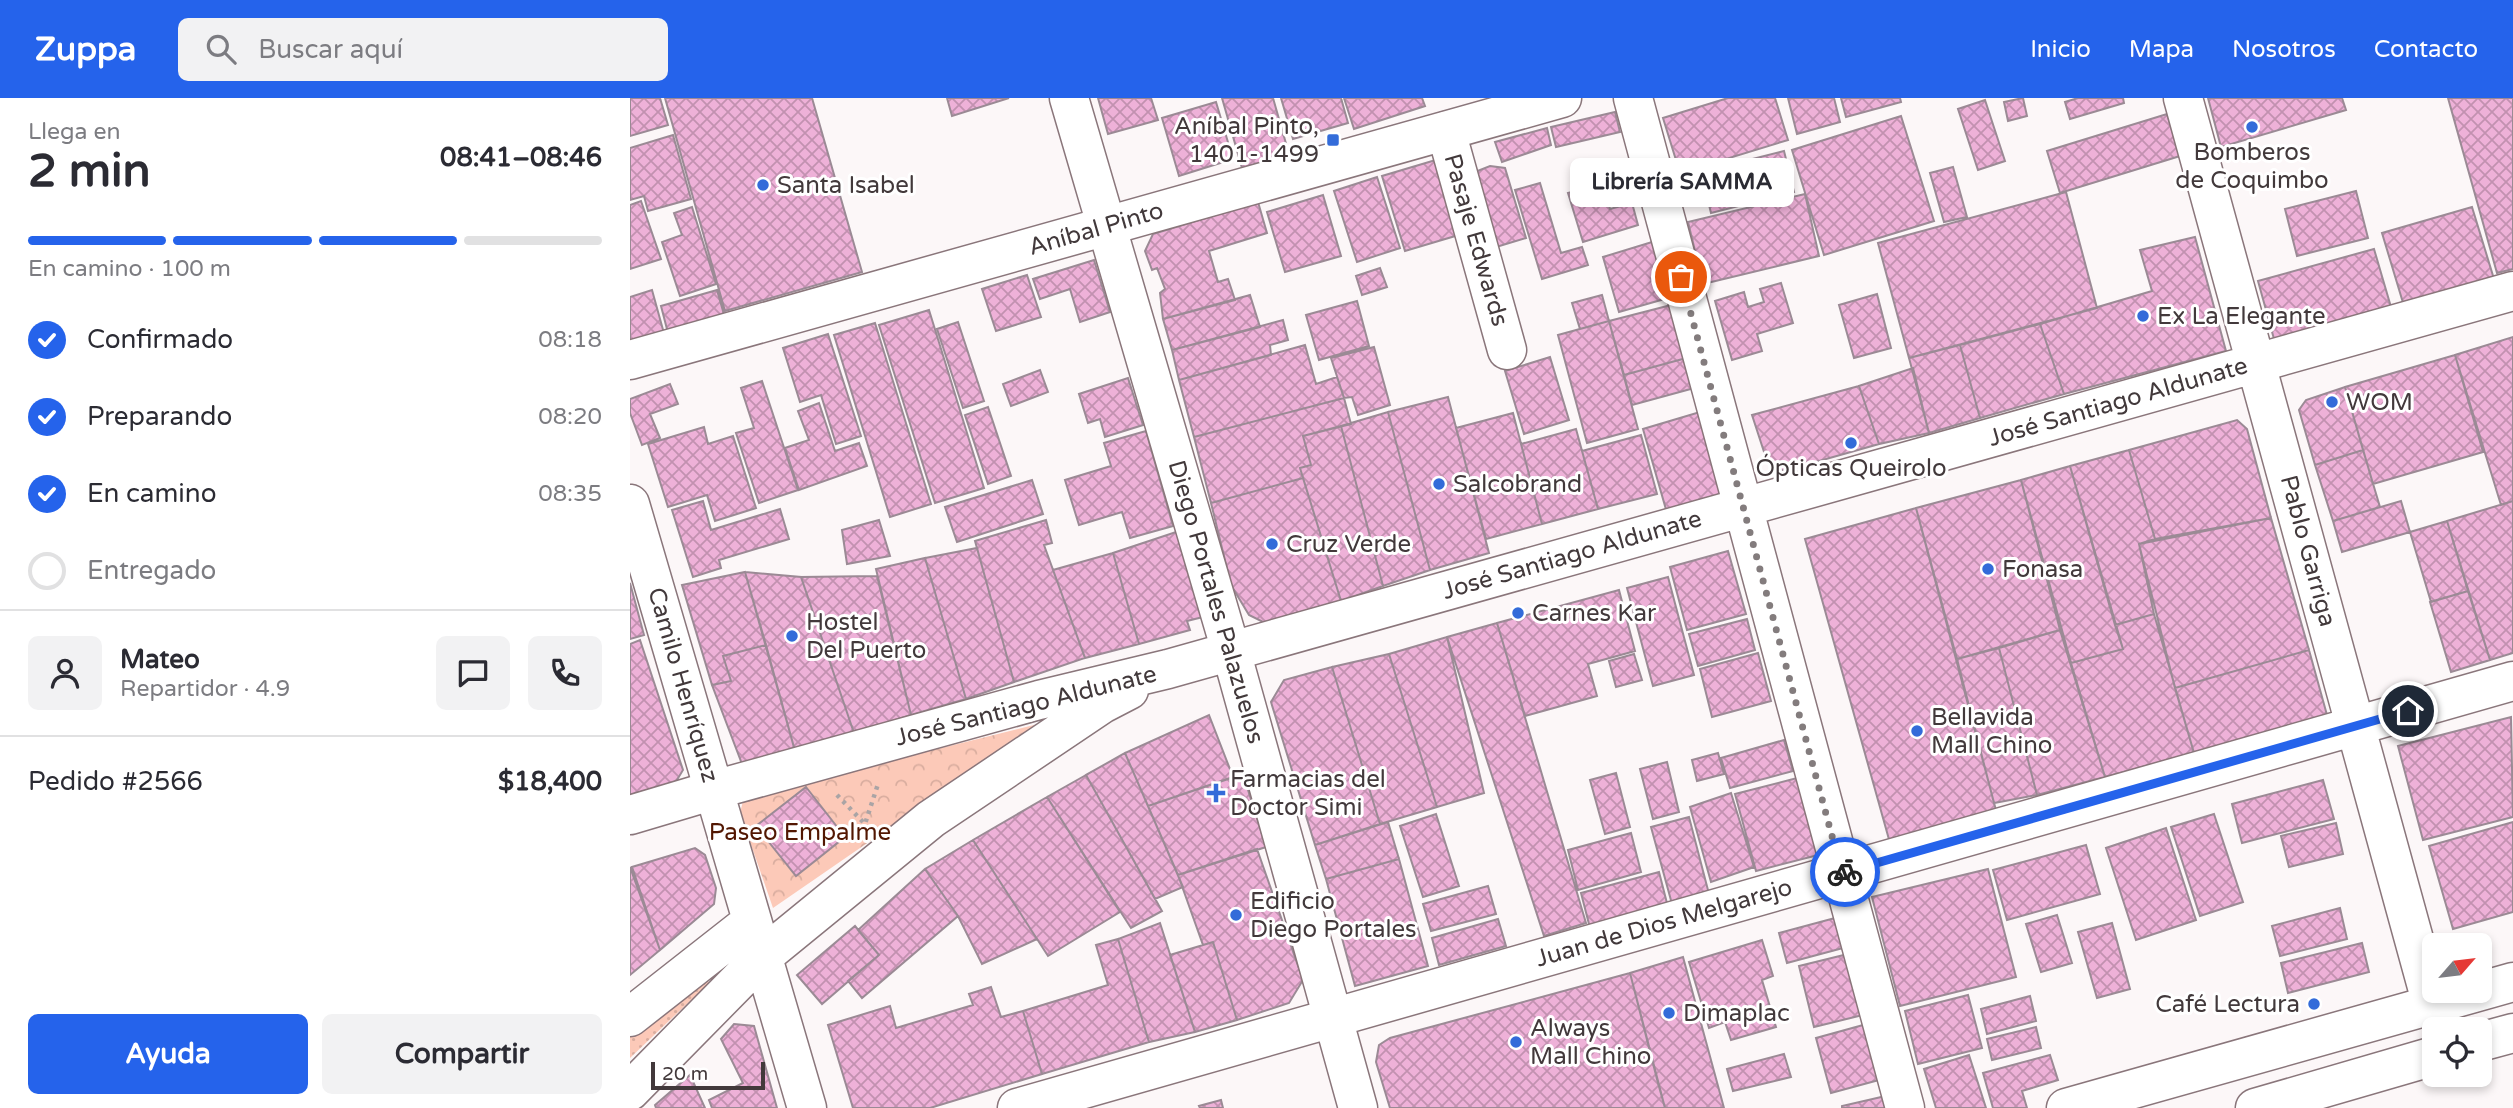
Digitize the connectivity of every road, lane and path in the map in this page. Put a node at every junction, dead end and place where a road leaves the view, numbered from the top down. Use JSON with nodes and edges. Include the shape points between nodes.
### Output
{"nodes":[{"id":1,"x":1562,"y":98,"type":"edge"},
{"id":2,"x":1633,"y":98,"type":"edge"},
{"id":3,"x":2183,"y":98,"type":"edge"},
{"id":4,"x":1065,"y":120,"type":"edge"},
{"id":5,"x":1446,"y":131,"type":"junction"},
{"id":6,"x":1107,"y":226,"type":"junction"},
{"id":7,"x":2513,"y":291,"type":"edge"},
{"id":8,"x":1507,"y":350,"type":"dead end"},
{"id":9,"x":630,"y":360,"type":"edge"},
{"id":10,"x":2256,"y":363,"type":"junction"},
{"id":11,"x":630,"y":504,"type":"edge"},
{"id":12,"x":1744,"y":507,"type":"junction"},
{"id":13,"x":1231,"y":651,"type":"junction"},
{"id":14,"x":1168,"y":669,"type":"junction"},
{"id":15,"x":2513,"y":681,"type":"edge"},
{"id":16,"x":2356,"y":726,"type":"junction"},
{"id":17,"x":714,"y":790,"type":"junction"},
{"id":18,"x":630,"y":815,"type":"edge"},
{"id":19,"x":1842,"y":873,"type":"junction"},
{"id":20,"x":751,"y":922,"type":"junction"},
{"id":21,"x":762,"y":957,"type":"junction"},
{"id":22,"x":2513,"y":982,"type":"edge"},
{"id":23,"x":2432,"y":1005,"type":"junction"},
{"id":24,"x":630,"y":1017,"type":"edge"},
{"id":25,"x":1333,"y":1018,"type":"junction"},
{"id":26,"x":2513,"y":1033,"type":"edge"},
{"id":27,"x":2492,"y":1039,"type":"edge"},
{"id":28,"x":2422,"y":1059,"type":"edge"},
{"id":29,"x":630,"y":1091,"type":"edge"},
{"id":30,"x":807,"y":1108,"type":"edge"},
{"id":31,"x":1017,"y":1108,"type":"edge"},
{"id":32,"x":1358,"y":1108,"type":"edge"},
{"id":33,"x":1905,"y":1108,"type":"edge"},
{"id":34,"x":2066,"y":1108,"type":"edge"},
{"id":35,"x":2255,"y":1108,"type":"edge"}],
"edges":[{"from":1,"to":5,"type":"street","name":"Aníbal Pinto"},
{"from":2,"to":12,"type":"street"},
{"from":3,"to":10,"type":"street","name":"Pablo Garriga"},
{"from":4,"to":6,"type":"street","name":"Diego Portales Palazuelos"},
{"from":5,"to":6,"type":"street","name":"Aníbal Pinto"},
{"from":5,"to":8,"type":"street","name":"Pasaje Edwards"},
{"from":6,"to":9,"type":"street","name":"Aníbal Pinto","via":[[916,270]]},
{"from":6,"to":13,"type":"street","name":"Diego Portales Palazuelos"},
{"from":7,"to":10,"type":"street","name":"José Santiago Aldunate"},
{"from":10,"to":12,"type":"street","name":"José Santiago Aldunate"},
{"from":10,"to":16,"type":"street","name":"Pablo Garriga"},
{"from":11,"to":17,"type":"street","name":"Camilo Henríquez"},
{"from":12,"to":13,"type":"street","name":"José Santiago Aldunate"},
{"from":12,"to":19,"type":"street"},
{"from":13,"to":14,"type":"street","name":"José Santiago Aldunate"},
{"from":13,"to":25,"type":"street","name":"Diego Portales Palazuelos"},
{"from":14,"to":17,"type":"street","name":"José Santiago Aldunate"},
{"from":14,"to":21,"type":"street","via":[[1102,704],[930,819]]},
{"from":15,"to":16,"type":"street","name":"Juan de Dios Melgarejo"},
{"from":16,"to":19,"type":"street","name":"Juan de Dios Melgarejo"},
{"from":16,"to":23,"type":"street","name":"Pablo Garriga"},
{"from":17,"to":18,"type":"street","name":"José Santiago Aldunate"},
{"from":17,"to":20,"type":"street","name":"Camilo Henríquez"},
{"from":19,"to":25,"type":"street","name":"Juan de Dios Melgarejo"},
{"from":19,"to":33,"type":"street"},
{"from":20,"to":21,"type":"street","name":"Camilo Henríquez"},
{"from":20,"to":24,"type":"street"},
{"from":21,"to":29,"type":"street"},
{"from":21,"to":30,"type":"street","name":"Camilo Henríquez"},
{"from":22,"to":23,"type":"street"},
{"from":23,"to":34,"type":"street"},
{"from":25,"to":31,"type":"street","name":"Juan de Dios Melgarejo"},
{"from":25,"to":32,"type":"street","name":"Diego Portales Palazuelos"},
{"from":26,"to":27,"type":"street"},
{"from":28,"to":35,"type":"street"}]}
